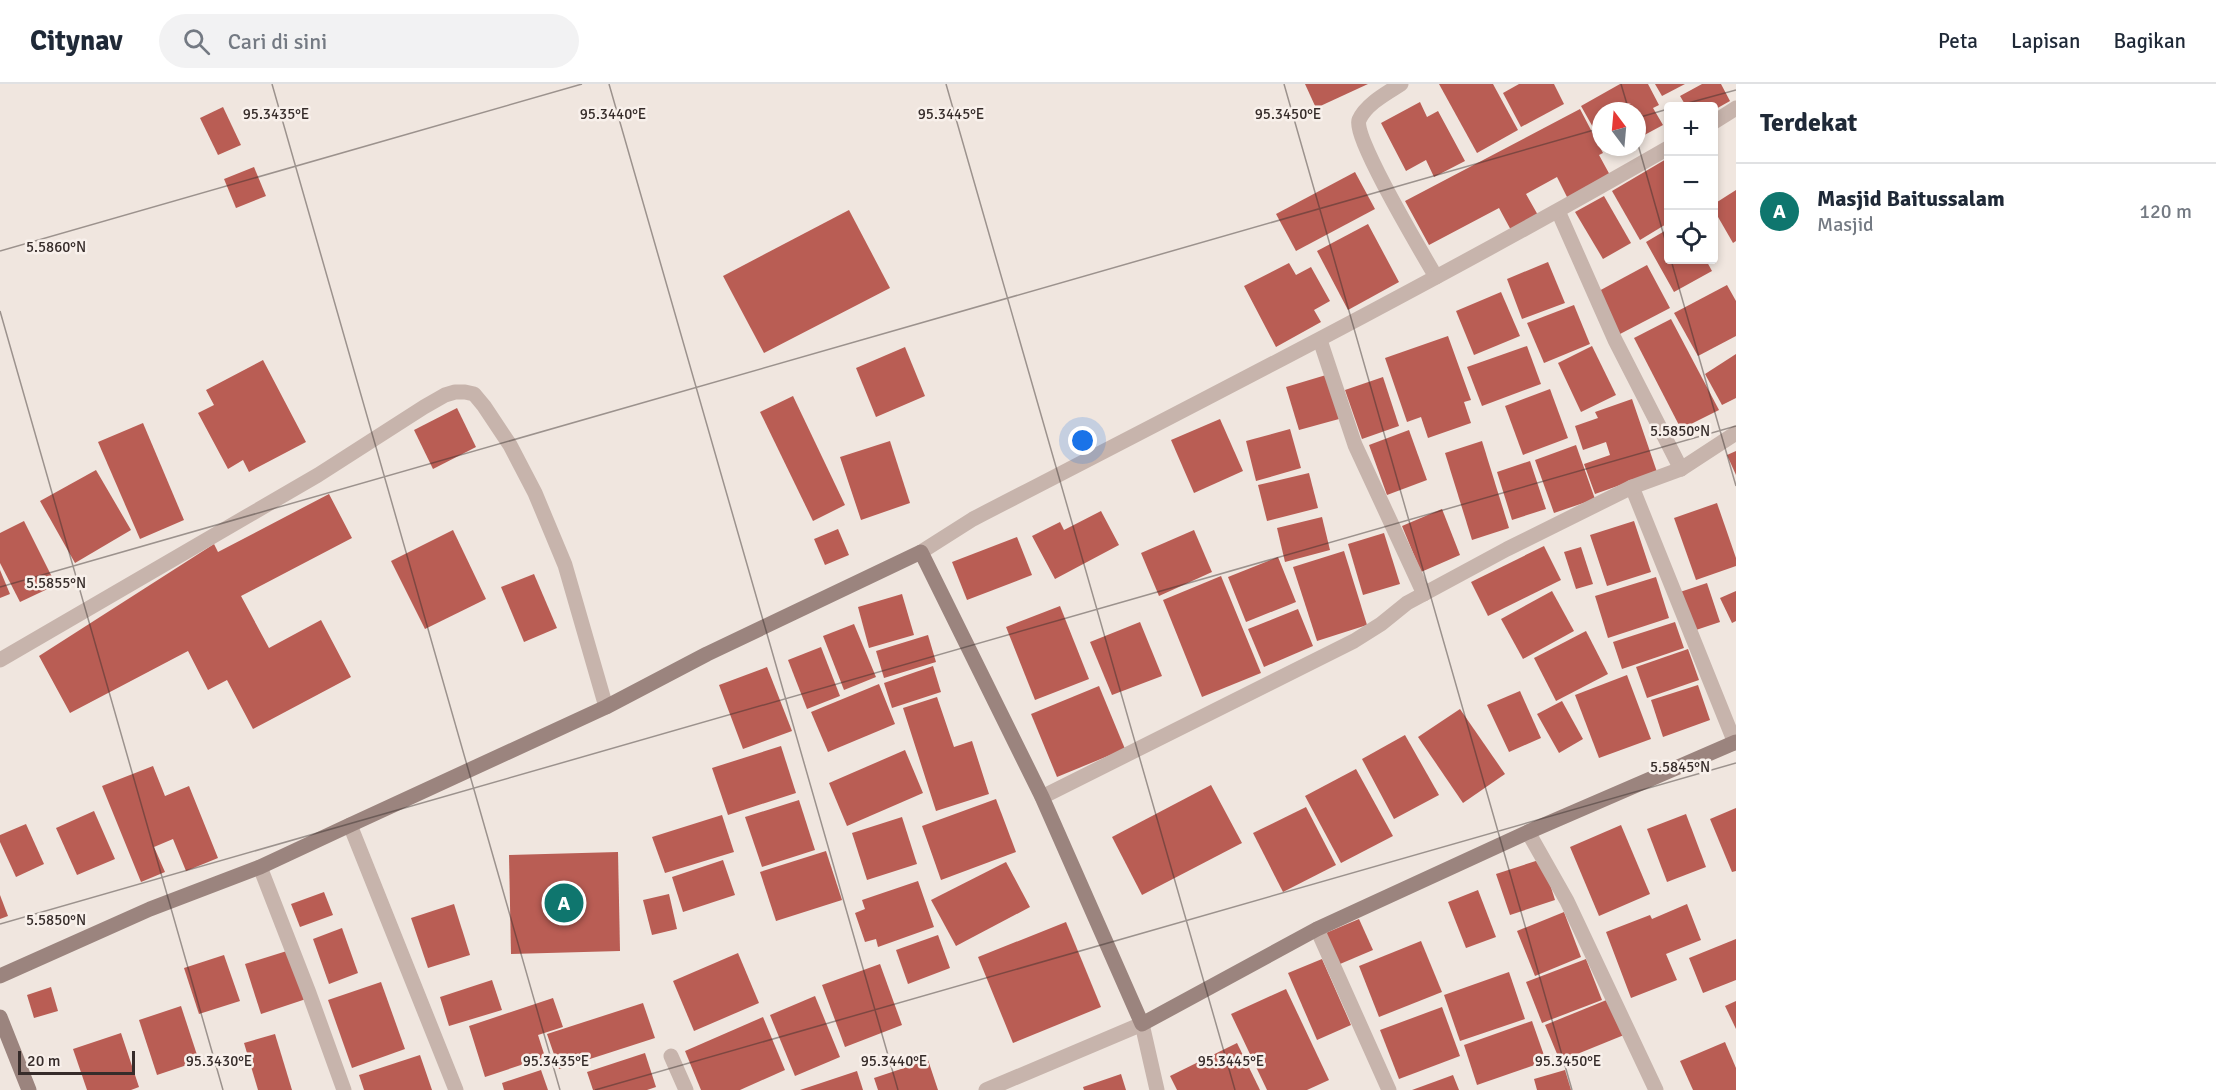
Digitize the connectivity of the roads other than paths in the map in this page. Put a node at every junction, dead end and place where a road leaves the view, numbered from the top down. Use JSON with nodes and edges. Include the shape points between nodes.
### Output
{"nodes":[{"id":1,"x":1397,"y":85,"type":"edge"},
{"id":2,"x":1736,"y":108,"type":"edge"},
{"id":3,"x":1718,"y":119,"type":"edge"},
{"id":4,"x":1664,"y":150,"type":"edge"},
{"id":5,"x":1558,"y":211,"type":"junction"},
{"id":6,"x":1436,"y":277,"type":"junction"},
{"id":7,"x":1320,"y":340,"type":"junction"},
{"id":8,"x":1736,"y":433,"type":"edge"},
{"id":9,"x":1681,"y":469,"type":"junction"},
{"id":10,"x":1632,"y":487,"type":"junction"},
{"id":11,"x":921,"y":552,"type":"junction"},
{"id":12,"x":1425,"y":594,"type":"junction"},
{"id":13,"x":0,"y":660,"type":"edge"},
{"id":14,"x":606,"y":706,"type":"junction"},
{"id":15,"x":1736,"y":743,"type":"edge"},
{"id":16,"x":1042,"y":797,"type":"junction"},
{"id":17,"x":350,"y":825,"type":"junction"},
{"id":18,"x":1528,"y":832,"type":"junction"},
{"id":19,"x":260,"y":867,"type":"junction"},
{"id":20,"x":1317,"y":929,"type":"junction"},
{"id":21,"x":0,"y":976,"type":"edge"},
{"id":22,"x":0,"y":1017,"type":"edge"},
{"id":23,"x":1142,"y":1024,"type":"junction"},
{"id":24,"x":671,"y":1056,"type":"dead end"},
{"id":25,"x":29,"y":1090,"type":"edge"},
{"id":26,"x":344,"y":1090,"type":"edge"},
{"id":27,"x":456,"y":1090,"type":"edge"},
{"id":28,"x":686,"y":1090,"type":"edge"},
{"id":29,"x":986,"y":1090,"type":"edge"},
{"id":30,"x":1156,"y":1090,"type":"edge"},
{"id":31,"x":1389,"y":1090,"type":"edge"},
{"id":32,"x":1656,"y":1090,"type":"edge"}],
"edges":[{"from":1,"to":6,"type":"street","via":[[1366,109],[1358,121],[1359,132]]},
{"from":2,"to":3,"type":"street"},
{"from":4,"to":5,"type":"street"},
{"from":5,"to":6,"type":"street"},
{"from":5,"to":9,"type":"street","via":[[1615,340]]},
{"from":6,"to":7,"type":"street"},
{"from":7,"to":11,"type":"street","via":[[973,519]]},
{"from":7,"to":12,"type":"street","via":[[1355,445]]},
{"from":8,"to":9,"type":"street"},
{"from":9,"to":10,"type":"street"},
{"from":10,"to":12,"type":"street"},
{"from":10,"to":15,"type":"street"},
{"from":11,"to":14,"type":"street"},
{"from":11,"to":16,"type":"street"},
{"from":12,"to":16,"type":"street","via":[[1354,641]]},
{"from":13,"to":14,"type":"street","via":[[318,475],[424,407],[445,395],[465,392],[474,394],[484,406],[535,493],[565,565]]},
{"from":14,"to":17,"type":"street"},
{"from":15,"to":18,"type":"street"},
{"from":16,"to":23,"type":"street"},
{"from":17,"to":19,"type":"street"},
{"from":17,"to":27,"type":"street"},
{"from":18,"to":20,"type":"street"},
{"from":18,"to":32,"type":"street","via":[[1567,901]]},
{"from":19,"to":21,"type":"street","via":[[150,909]]},
{"from":19,"to":26,"type":"street"},
{"from":20,"to":23,"type":"street"},
{"from":20,"to":31,"type":"street"},
{"from":22,"to":25,"type":"street"},
{"from":23,"to":29,"type":"street"},
{"from":23,"to":30,"type":"street"},
{"from":24,"to":28,"type":"street"}]}
